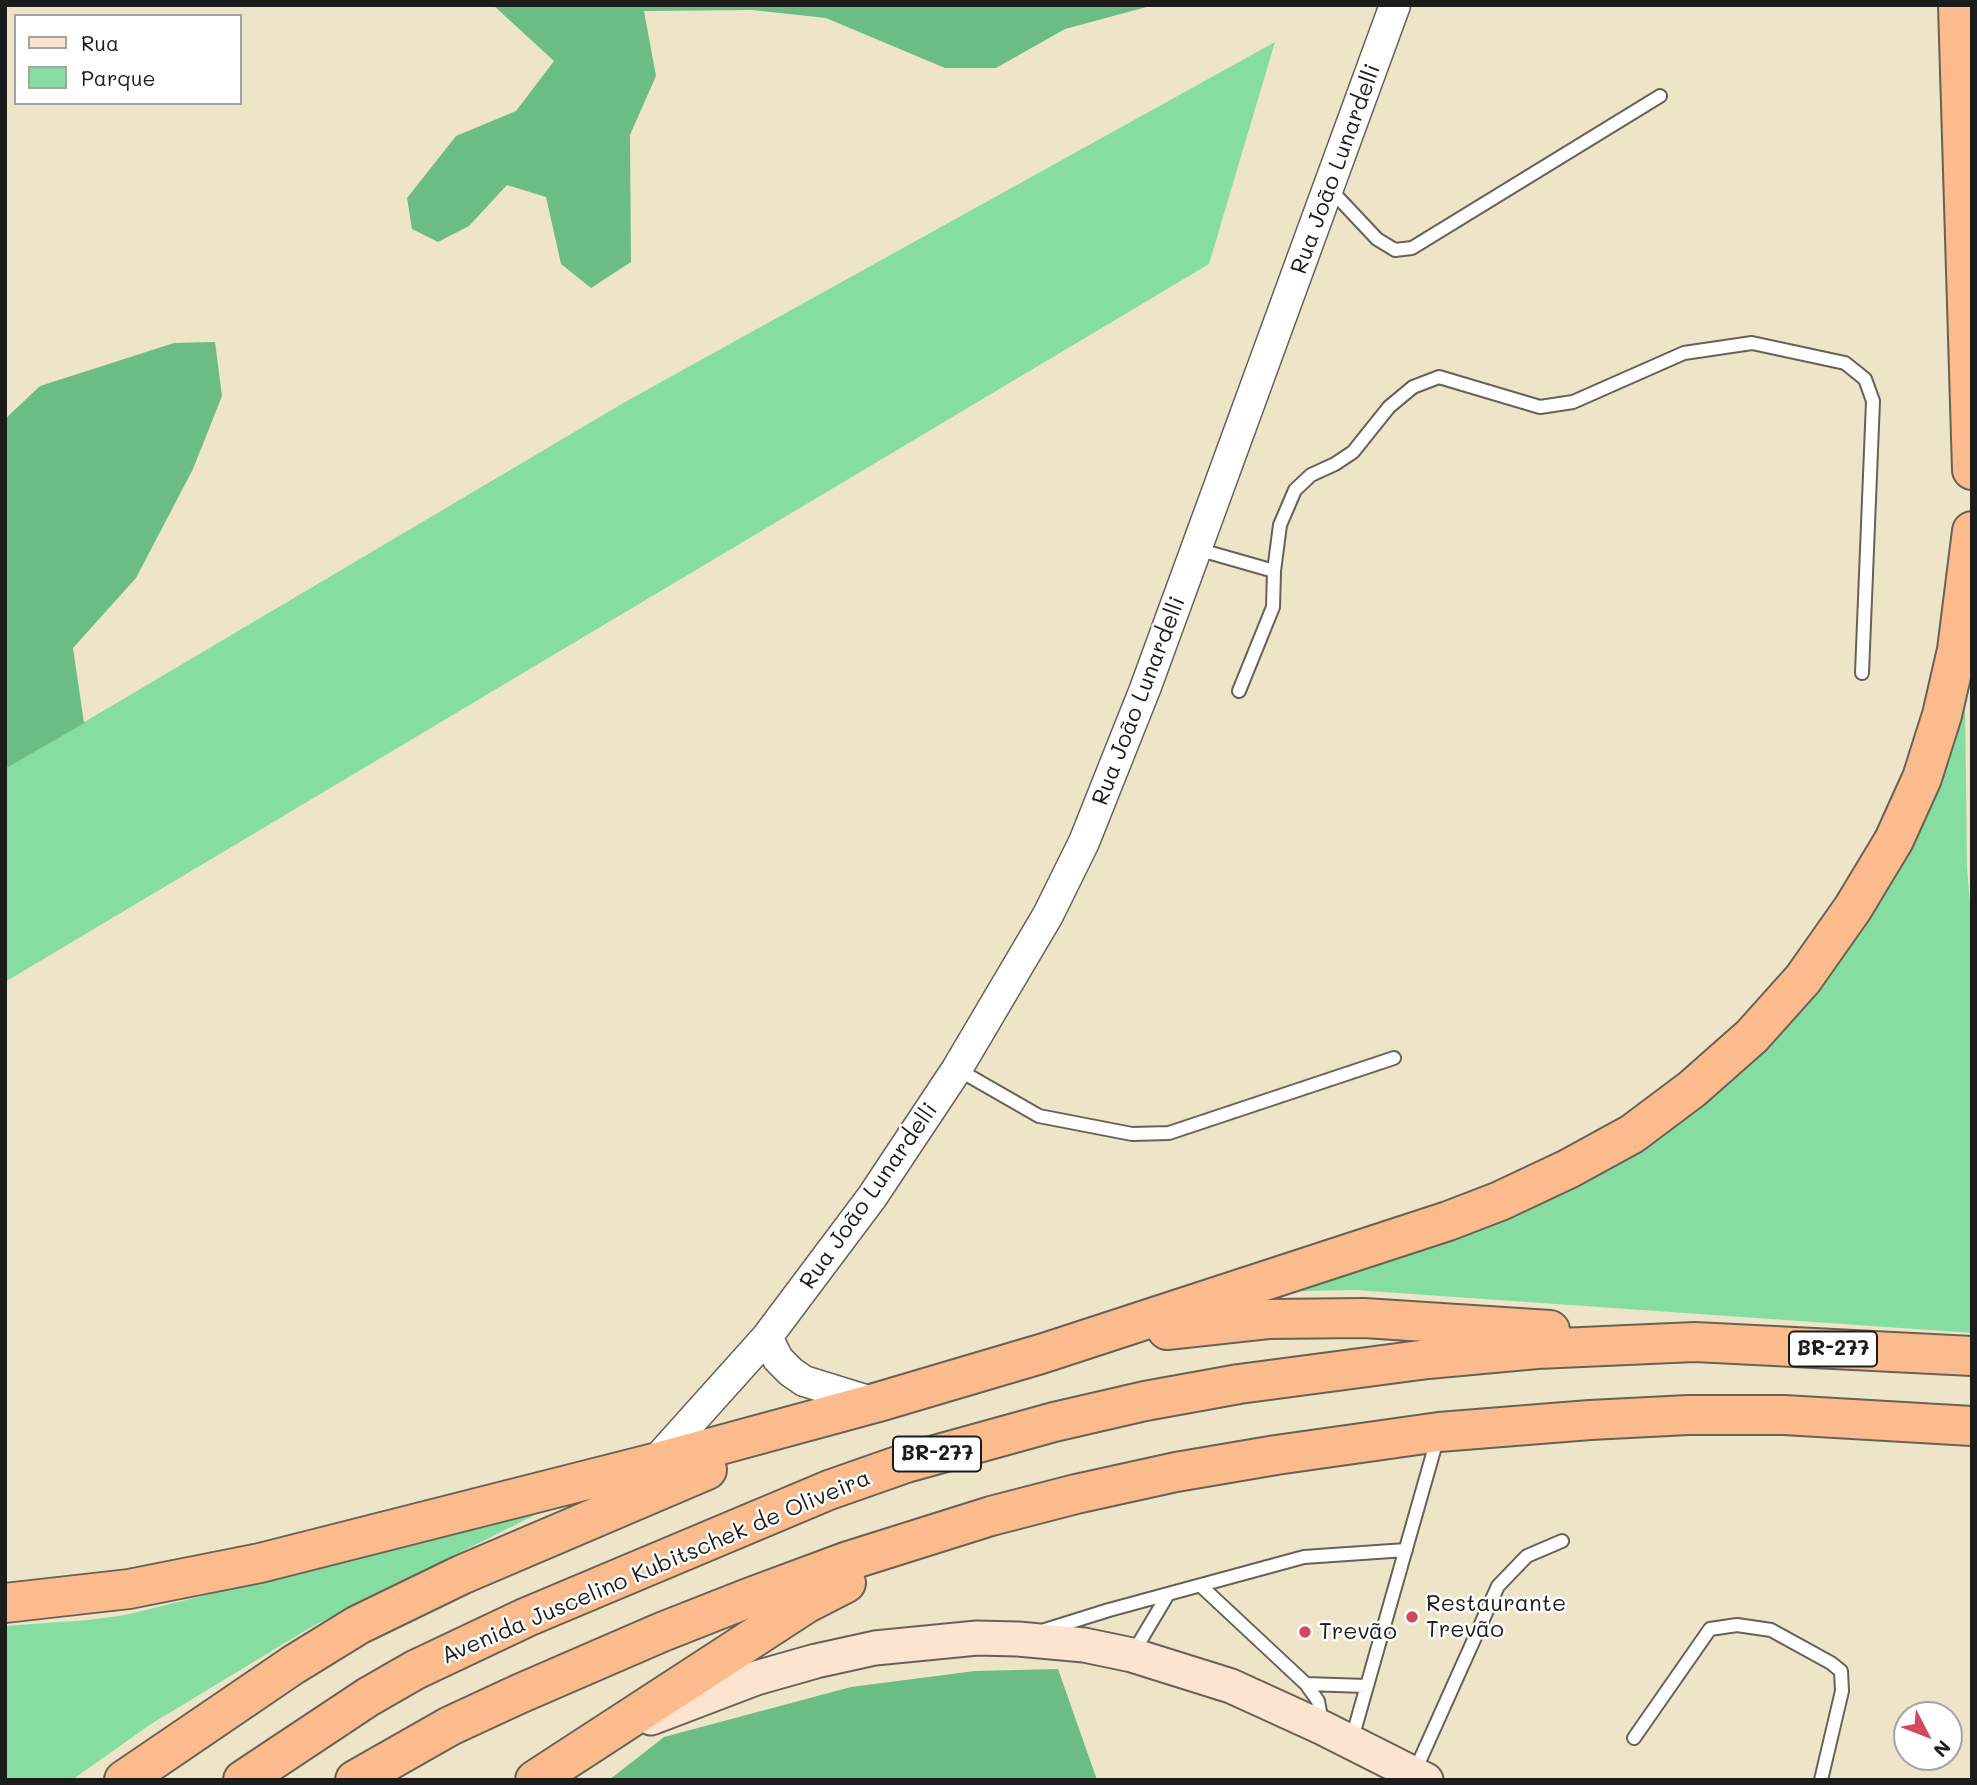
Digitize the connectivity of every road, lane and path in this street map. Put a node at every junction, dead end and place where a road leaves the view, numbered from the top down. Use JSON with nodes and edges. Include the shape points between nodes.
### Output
{"nodes":[{"id":1,"x":1395,"y":5,"type":"edge"},
{"id":2,"x":1958,"y":5,"type":"edge"},
{"id":3,"x":1660,"y":96,"type":"dead end"},
{"id":4,"x":1329,"y":188,"type":"junction"},
{"id":5,"x":1972,"y":470,"type":"edge"},
{"id":6,"x":1972,"y":531,"type":"edge"},
{"id":7,"x":1197,"y":549,"type":"junction"},
{"id":8,"x":1274,"y":571,"type":"junction"},
{"id":9,"x":1862,"y":673,"type":"dead end"},
{"id":10,"x":1238,"y":691,"type":"dead end"},
{"id":11,"x":1394,"y":1058,"type":"dead end"},
{"id":12,"x":957,"y":1069,"type":"junction"},
{"id":13,"x":767,"y":1337,"type":"junction"},
{"id":14,"x":1695,"y":1342,"type":"junction"},
{"id":15,"x":1044,"y":1353,"type":"junction"},
{"id":16,"x":1972,"y":1356,"type":"edge"},
{"id":17,"x":875,"y":1402,"type":"junction"},
{"id":18,"x":1972,"y":1426,"type":"edge"},
{"id":19,"x":1439,"y":1432,"type":"junction"},
{"id":20,"x":654,"y":1463,"type":"junction"},
{"id":21,"x":991,"y":1516,"type":"junction"},
{"id":22,"x":1562,"y":1541,"type":"dead end"},
{"id":23,"x":1405,"y":1550,"type":"junction"},
{"id":24,"x":1201,"y":1586,"type":"junction"},
{"id":25,"x":1167,"y":1596,"type":"junction"},
{"id":26,"x":5,"y":1603,"type":"edge"},
{"id":27,"x":1018,"y":1639,"type":"junction"},
{"id":28,"x":1132,"y":1655,"type":"junction"},
{"id":29,"x":1306,"y":1684,"type":"junction"},
{"id":30,"x":1366,"y":1686,"type":"junction"},
{"id":31,"x":1337,"y":1735,"type":"junction"},
{"id":32,"x":1634,"y":1738,"type":"dead end"},
{"id":33,"x":600,"y":1739,"type":"junction"},
{"id":34,"x":1420,"y":1776,"type":"edge"},
{"id":35,"x":124,"y":1780,"type":"edge"},
{"id":36,"x":243,"y":1780,"type":"edge"},
{"id":37,"x":355,"y":1780,"type":"edge"},
{"id":38,"x":535,"y":1780,"type":"edge"},
{"id":39,"x":557,"y":1780,"type":"edge"},
{"id":40,"x":1821,"y":1780,"type":"edge"}],
"edges":[{"from":1,"to":4,"type":"street","name":"Rua João Lunardelli"},
{"from":2,"to":5,"type":"highway"},
{"from":3,"to":4,"type":"lane","via":[[1412,248],[1395,250],[1377,239]]},
{"from":4,"to":7,"type":"street","name":"Rua João Lunardelli"},
{"from":6,"to":15,"type":"highway","via":[[1956,650],[1922,778],[1894,840],[1853,908],[1803,979],[1752,1036],[1632,1134],[1500,1201]]},
{"from":7,"to":8,"type":"lane"},
{"from":7,"to":12,"type":"street","name":"Rua João Lunardelli","via":[[1084,842]]},
{"from":8,"to":9,"type":"lane","via":[[1280,525],[1295,490],[1311,475],[1353,452],[1389,407],[1413,387],[1439,377],[1539,407],[1573,402],[1684,353],[1752,342],[1845,363],[1865,379],[1873,401]]},
{"from":8,"to":10,"type":"lane","via":[[1273,607]]},
{"from":11,"to":12,"type":"lane","via":[[1169,1133],[1132,1134],[1039,1116]]},
{"from":12,"to":13,"type":"street","name":"Rua João Lunardelli","via":[[872,1197]]},
{"from":13,"to":17,"type":"street","via":[[778,1359],[804,1381]]},
{"from":13,"to":20,"type":"street","name":"Rua João Lunardelli"},
{"from":14,"to":15,"type":"highway","via":[[1453,1322],[1268,1319],[1179,1328]]},
{"from":14,"to":16,"type":"highway","name":"Avenida Juscelino Kubitschek de Oliveira","number":"BR-277"},
{"from":14,"to":36,"type":"highway","name":"Avenida Juscelino Kubitschek de Oliveira","number":"BR-277","via":[[1428,1359],[1239,1384],[1067,1419],[918,1460],[752,1521],[470,1642],[369,1697]]},
{"from":15,"to":17,"type":"highway"},
{"from":17,"to":20,"type":"highway"},
{"from":17,"to":35,"type":"highway","via":[[662,1488],[368,1619],[282,1671]]},
{"from":18,"to":19,"type":"highway","via":[[1784,1415],[1688,1415]]},
{"from":19,"to":21,"type":"highway","via":[[1176,1472]]},
{"from":19,"to":23,"type":"lane"},
{"from":20,"to":26,"type":"highway","via":[[198,1577]]},
{"from":21,"to":33,"type":"highway","via":[[819,1596]]},
{"from":21,"to":37,"type":"highway","via":[[848,1561],[662,1632],[450,1726]]},
{"from":22,"to":34,"type":"lane","via":[[1527,1556],[1498,1586]]},
{"from":23,"to":24,"type":"lane","via":[[1304,1557]]},
{"from":23,"to":30,"type":"lane"},
{"from":24,"to":25,"type":"lane"},
{"from":24,"to":29,"type":"lane"},
{"from":25,"to":27,"type":"lane"},
{"from":25,"to":28,"type":"lane"},
{"from":27,"to":28,"type":"main road"},
{"from":27,"to":33,"type":"main road","via":[[928,1642],[816,1661],[697,1699]]},
{"from":28,"to":31,"type":"main road","via":[[1231,1686]]},
{"from":29,"to":30,"type":"lane"},
{"from":29,"to":31,"type":"lane"},
{"from":30,"to":31,"type":"lane"},
{"from":31,"to":34,"type":"main road"},
{"from":32,"to":40,"type":"lane","via":[[1710,1629],[1738,1625],[1772,1630],[1841,1671],[1842,1691]]},
{"from":33,"to":38,"type":"highway"},
{"from":33,"to":39,"type":"highway"}]}
